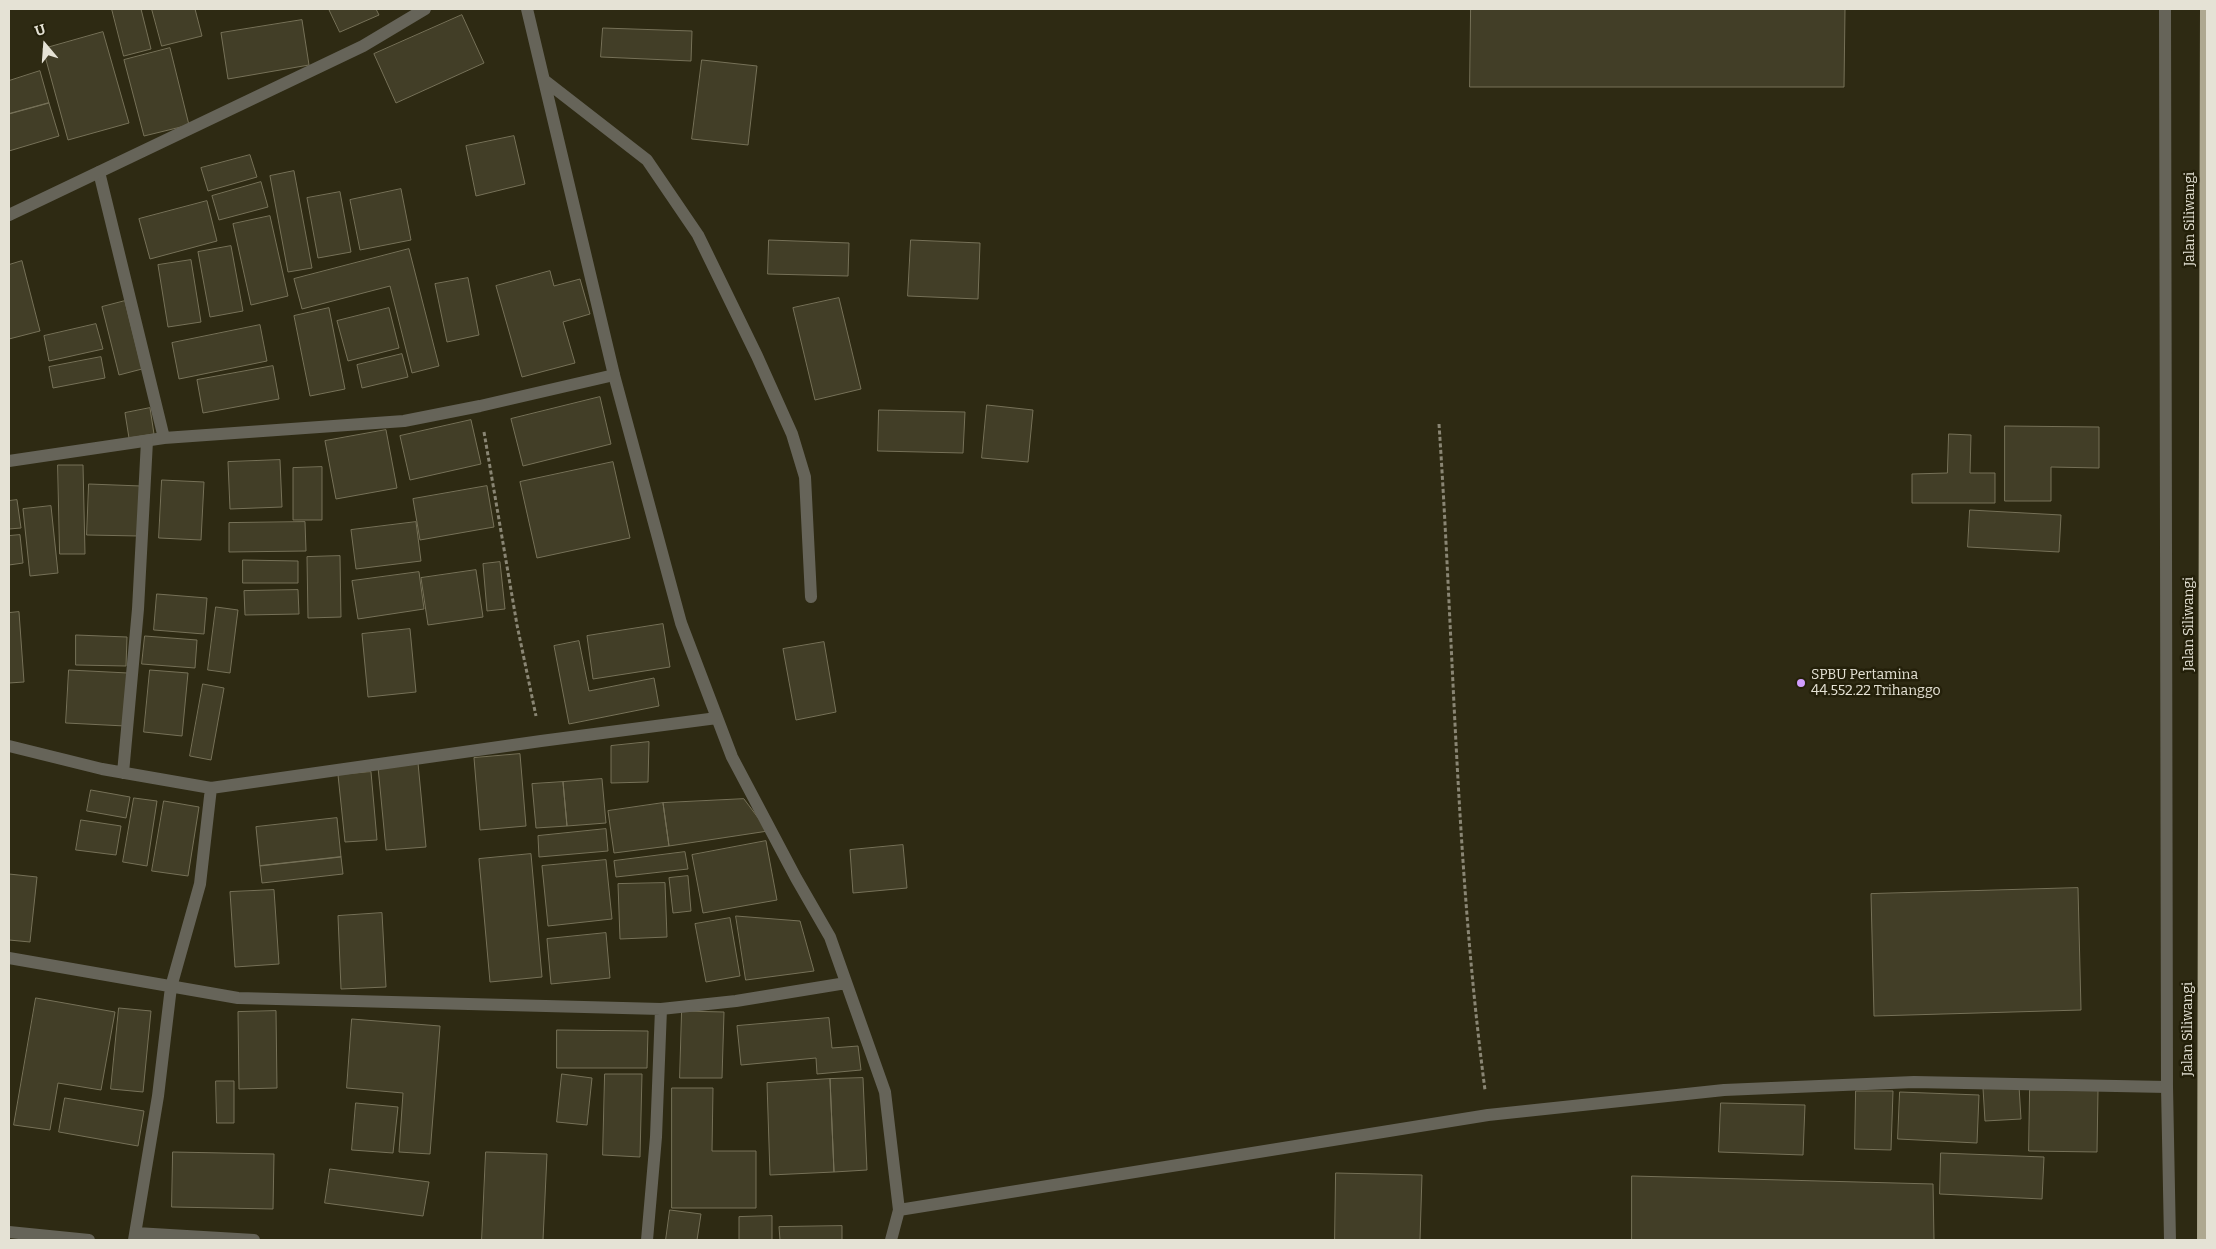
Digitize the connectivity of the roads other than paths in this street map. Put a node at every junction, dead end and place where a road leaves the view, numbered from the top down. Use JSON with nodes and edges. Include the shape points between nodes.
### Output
{"nodes":[{"id":1,"x":425,"y":9,"type":"edge"},
{"id":2,"x":526,"y":9,"type":"edge"},
{"id":3,"x":2165,"y":9,"type":"edge"},
{"id":4,"x":2207,"y":9,"type":"edge"},
{"id":5,"x":544,"y":80,"type":"junction"},
{"id":6,"x":99,"y":172,"type":"junction"},
{"id":7,"x":9,"y":215,"type":"edge"},
{"id":8,"x":614,"y":375,"type":"junction"},
{"id":9,"x":164,"y":438,"type":"junction"},
{"id":10,"x":147,"y":441,"type":"junction"},
{"id":11,"x":9,"y":461,"type":"edge"},
{"id":12,"x":810,"y":597,"type":"dead end"},
{"id":13,"x":717,"y":718,"type":"junction"},
{"id":14,"x":9,"y":746,"type":"edge"},
{"id":15,"x":122,"y":772,"type":"junction"},
{"id":16,"x":211,"y":788,"type":"junction"},
{"id":17,"x":9,"y":958,"type":"edge"},
{"id":18,"x":846,"y":983,"type":"junction"},
{"id":19,"x":171,"y":987,"type":"junction"},
{"id":20,"x":661,"y":1009,"type":"junction"},
{"id":21,"x":2167,"y":1087,"type":"junction"},
{"id":22,"x":899,"y":1210,"type":"junction"},
{"id":23,"x":9,"y":1232,"type":"edge"},
{"id":24,"x":135,"y":1237,"type":"edge"},
{"id":25,"x":89,"y":1240,"type":"edge"},
{"id":26,"x":254,"y":1240,"type":"edge"},
{"id":27,"x":647,"y":1240,"type":"edge"},
{"id":28,"x":890,"y":1240,"type":"edge"},
{"id":29,"x":2170,"y":1240,"type":"edge"},
{"id":30,"x":2204,"y":1240,"type":"edge"}],
"edges":[{"from":1,"to":6,"type":"street","via":[[363,46]]},
{"from":2,"to":5,"type":"street"},
{"from":3,"to":21,"type":"street"},
{"from":4,"to":30,"type":"highway","name":"Jalan Siliwangi"},
{"from":5,"to":8,"type":"street"},
{"from":5,"to":12,"type":"street","via":[[647,160],[698,235],[758,356],[792,434],[805,477]]},
{"from":6,"to":7,"type":"street"},
{"from":6,"to":9,"type":"street"},
{"from":8,"to":9,"type":"street","via":[[404,421]]},
{"from":8,"to":13,"type":"street","via":[[681,623]]},
{"from":9,"to":10,"type":"street"},
{"from":10,"to":11,"type":"street"},
{"from":10,"to":15,"type":"street","via":[[138,609]]},
{"from":13,"to":16,"type":"street"},
{"from":13,"to":18,"type":"street","via":[[732,757],[830,937]]},
{"from":14,"to":15,"type":"street","via":[[102,770]]},
{"from":15,"to":16,"type":"street"},
{"from":16,"to":19,"type":"street","via":[[200,884]]},
{"from":17,"to":19,"type":"street"},
{"from":18,"to":20,"type":"street","via":[[736,1001]]},
{"from":18,"to":22,"type":"street","via":[[885,1092]]},
{"from":19,"to":20,"type":"street","via":[[238,998]]},
{"from":19,"to":24,"type":"street","via":[[158,1096]]},
{"from":20,"to":27,"type":"street","via":[[656,1137]]},
{"from":21,"to":22,"type":"street","via":[[1914,1082],[1724,1090],[1488,1115]]},
{"from":21,"to":29,"type":"street"},
{"from":22,"to":28,"type":"street"},
{"from":23,"to":25,"type":"street"},
{"from":24,"to":26,"type":"street"}]}
